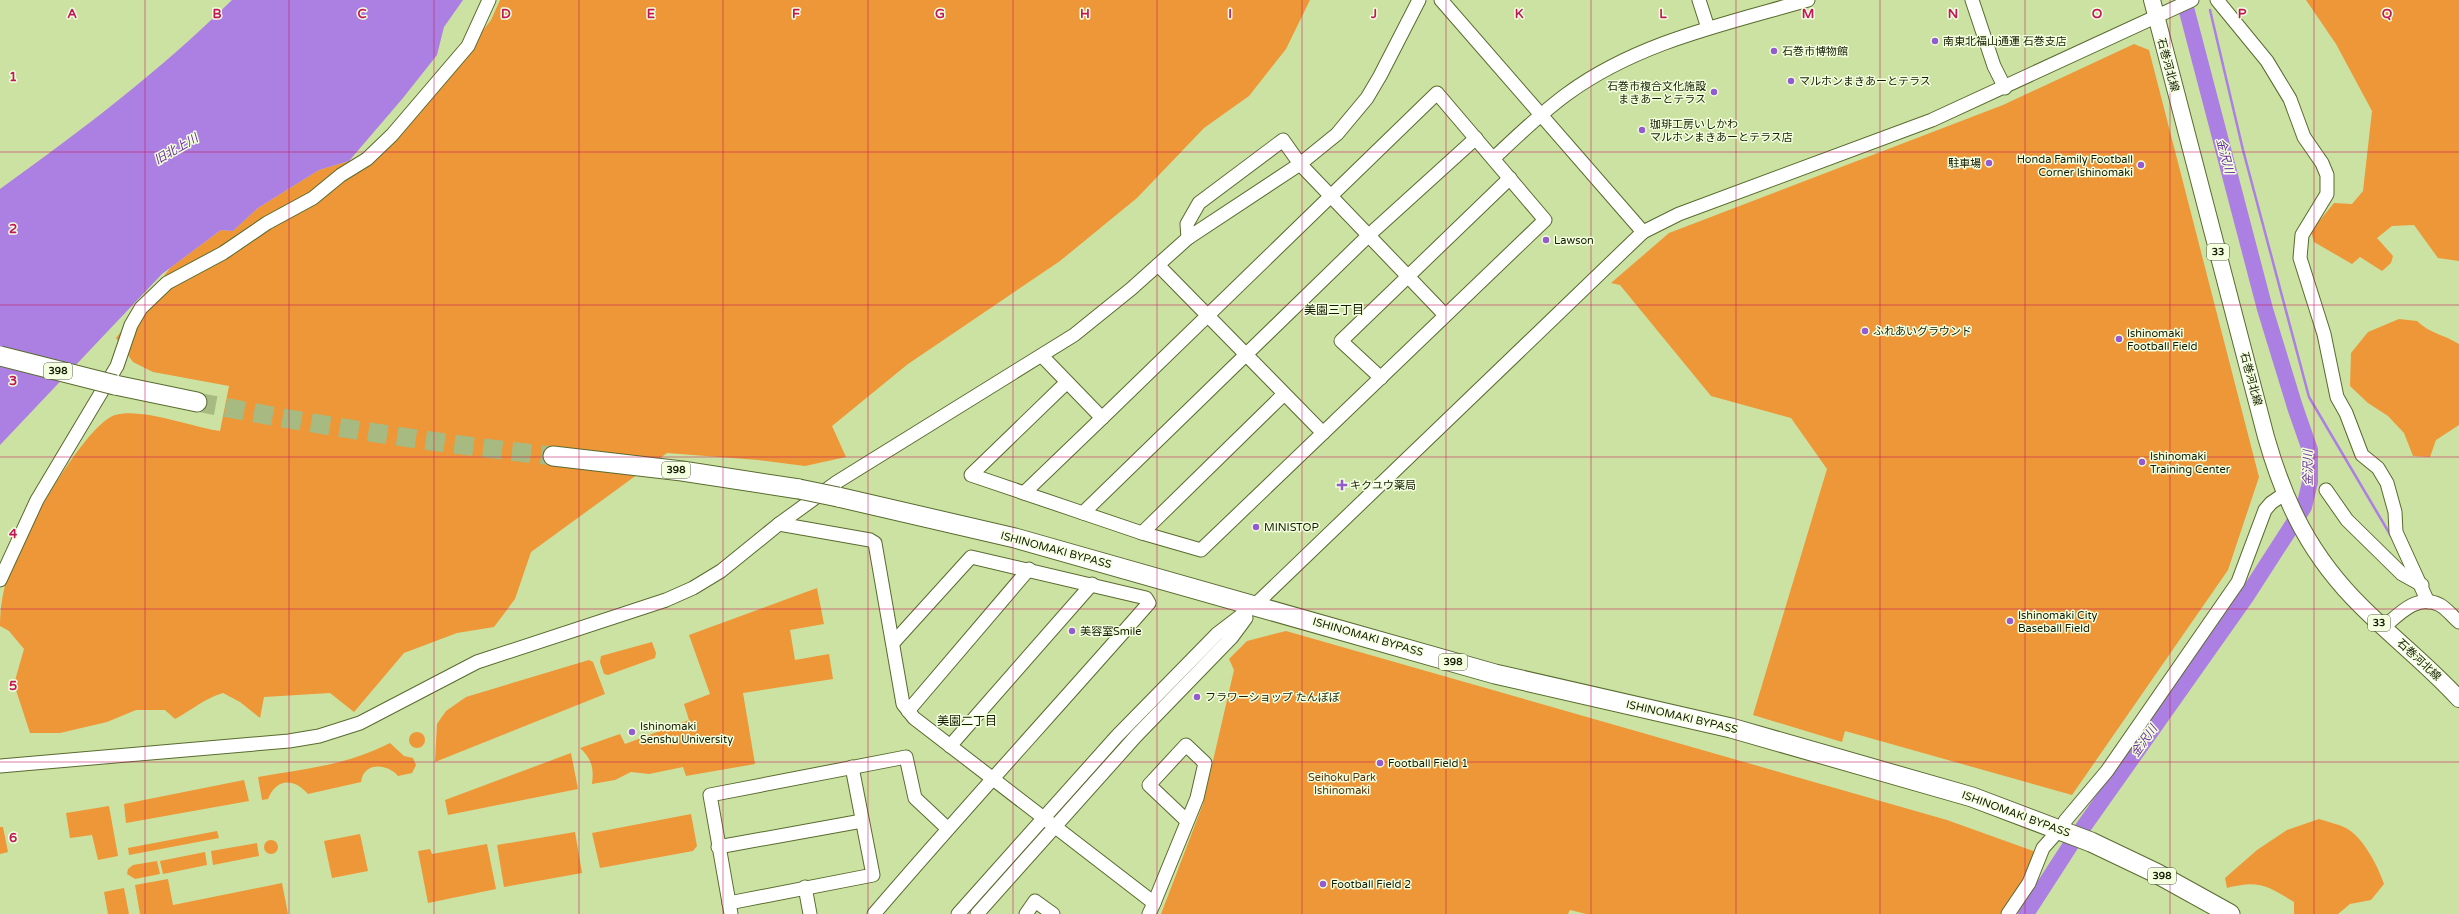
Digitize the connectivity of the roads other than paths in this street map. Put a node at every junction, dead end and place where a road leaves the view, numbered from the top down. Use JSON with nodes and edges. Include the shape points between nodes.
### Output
{"nodes":[{"id":1,"x":490,"y":0,"type":"edge"},
{"id":2,"x":1419,"y":0,"type":"edge"},
{"id":3,"x":1441,"y":0,"type":"edge"},
{"id":4,"x":1699,"y":0,"type":"edge"},
{"id":5,"x":1808,"y":0,"type":"edge"},
{"id":6,"x":1972,"y":0,"type":"edge"},
{"id":7,"x":2152,"y":0,"type":"edge"},
{"id":8,"x":2192,"y":0,"type":"edge"},
{"id":9,"x":2217,"y":0,"type":"edge"},
{"id":10,"x":2155,"y":17,"type":"junction"},
{"id":11,"x":1708,"y":28,"type":"junction"},
{"id":12,"x":2004,"y":88,"type":"junction"},
{"id":13,"x":1540,"y":115,"type":"junction"},
{"id":14,"x":1476,"y":138,"type":"junction"},
{"id":15,"x":1494,"y":158,"type":"junction"},
{"id":16,"x":1300,"y":164,"type":"junction"},
{"id":17,"x":1510,"y":178,"type":"junction"},
{"id":18,"x":1331,"y":196,"type":"junction"},
{"id":19,"x":1643,"y":232,"type":"junction"},
{"id":20,"x":1369,"y":235,"type":"junction"},
{"id":21,"x":1188,"y":238,"type":"junction"},
{"id":22,"x":1158,"y":266,"type":"junction"},
{"id":23,"x":1407,"y":275,"type":"junction"},
{"id":24,"x":1208,"y":315,"type":"junction"},
{"id":25,"x":1445,"y":315,"type":"junction"},
{"id":26,"x":1247,"y":354,"type":"junction"},
{"id":27,"x":0,"y":356,"type":"edge"},
{"id":28,"x":1042,"y":356,"type":"junction"},
{"id":29,"x":1381,"y":378,"type":"junction"},
{"id":30,"x":1066,"y":383,"type":"junction"},
{"id":31,"x":1284,"y":394,"type":"junction"},
{"id":32,"x":197,"y":402,"type":"tunnel mouth"},
{"id":33,"x":1102,"y":418,"type":"junction"},
{"id":34,"x":1324,"y":433,"type":"junction"},
{"id":35,"x":553,"y":456,"type":"tunnel mouth"},
{"id":36,"x":2326,"y":490,"type":"dead end"},
{"id":37,"x":1024,"y":493,"type":"junction"},
{"id":38,"x":2286,"y":499,"type":"junction"},
{"id":39,"x":1083,"y":513,"type":"junction"},
{"id":40,"x":779,"y":524,"type":"junction"},
{"id":41,"x":1142,"y":533,"type":"junction"},
{"id":42,"x":1029,"y":569,"type":"junction"},
{"id":43,"x":0,"y":580,"type":"edge"},
{"id":44,"x":1092,"y":584,"type":"junction"},
{"id":45,"x":2422,"y":585,"type":"junction"},
{"id":46,"x":2428,"y":602,"type":"junction"},
{"id":47,"x":1255,"y":605,"type":"junction"},
{"id":48,"x":2459,"y":622,"type":"edge"},
{"id":49,"x":2384,"y":628,"type":"junction"},
{"id":50,"x":893,"y":643,"type":"junction"},
{"id":51,"x":2459,"y":699,"type":"edge"},
{"id":52,"x":908,"y":711,"type":"junction"},
{"id":53,"x":950,"y":746,"type":"junction"},
{"id":54,"x":0,"y":766,"type":"edge"},
{"id":55,"x":852,"y":767,"type":"junction"},
{"id":56,"x":993,"y":780,"type":"junction"},
{"id":57,"x":1041,"y":818,"type":"junction"},
{"id":58,"x":862,"y":821,"type":"junction"},
{"id":59,"x":1187,"y":821,"type":"junction"},
{"id":60,"x":947,"y":828,"type":"junction"},
{"id":61,"x":1054,"y":828,"type":"junction"},
{"id":62,"x":2063,"y":828,"type":"junction"},
{"id":63,"x":718,"y":847,"type":"junction"},
{"id":64,"x":805,"y":887,"type":"junction"},
{"id":65,"x":1152,"y":908,"type":"edge"},
{"id":66,"x":730,"y":909,"type":"edge"},
{"id":67,"x":810,"y":914,"type":"edge"},
{"id":68,"x":874,"y":914,"type":"edge"},
{"id":69,"x":958,"y":914,"type":"edge"},
{"id":70,"x":977,"y":914,"type":"edge"},
{"id":71,"x":1026,"y":914,"type":"edge"},
{"id":72,"x":1053,"y":914,"type":"edge"},
{"id":73,"x":2008,"y":914,"type":"edge"},
{"id":74,"x":2230,"y":914,"type":"edge"}],
"edges":[{"from":1,"to":43,"type":"street","via":[[468,46],[392,135],[367,160],[341,175],[313,198],[223,253],[167,283],[141,308],[131,325],[117,366],[37,500]]},
{"from":2,"to":16,"type":"street","via":[[1366,98],[1337,134]]},
{"from":3,"to":13,"type":"street"},
{"from":4,"to":11,"type":"street"},
{"from":5,"to":11,"type":"street"},
{"from":6,"to":12,"type":"street"},
{"from":7,"to":10,"type":"main road","name":"石巻河北線","number":"33"},
{"from":8,"to":10,"type":"street"},
{"from":9,"to":45,"type":"street","via":[[2267,61],[2290,99],[2304,137],[2327,175],[2327,194],[2302,235],[2300,258],[2324,334],[2337,397],[2362,455],[2378,468],[2387,484],[2393,504],[2396,532]]},
{"from":10,"to":12,"type":"street"},
{"from":10,"to":38,"type":"main road","name":"石巻河北線","number":"33","via":[[2266,437]]},
{"from":11,"to":13,"type":"street","via":[[1653,46],[1623,60],[1567,94]]},
{"from":12,"to":19,"type":"street","via":[[1925,122],[1679,214]]},
{"from":13,"to":15,"type":"street"},
{"from":13,"to":19,"type":"street"},
{"from":14,"to":15,"type":"street"},
{"from":14,"to":18,"type":"street","via":[[1437,93]]},
{"from":14,"to":20,"type":"street"},
{"from":15,"to":17,"type":"street"},
{"from":16,"to":18,"type":"street"},
{"from":16,"to":21,"type":"street"},
{"from":16,"to":21,"type":"street","via":[[1283,140],[1277,142],[1198,203],[1187,224]]},
{"from":17,"to":23,"type":"street"},
{"from":17,"to":25,"type":"street","via":[[1545,220]]},
{"from":18,"to":20,"type":"street"},
{"from":18,"to":24,"type":"street"},
{"from":19,"to":47,"type":"street"},
{"from":20,"to":23,"type":"street"},
{"from":20,"to":26,"type":"street"},
{"from":21,"to":22,"type":"street"},
{"from":22,"to":24,"type":"street"},
{"from":22,"to":28,"type":"street","via":[[1103,312]]},
{"from":23,"to":25,"type":"street"},
{"from":23,"to":29,"type":"street","via":[[1341,341]]},
{"from":24,"to":26,"type":"street"},
{"from":24,"to":33,"type":"street"},
{"from":25,"to":29,"type":"street"},
{"from":26,"to":31,"type":"street"},
{"from":26,"to":39,"type":"street"},
{"from":27,"to":32,"type":"highway","number":"398","bridge":true,"via":[[115,385]]},
{"from":28,"to":30,"type":"street"},
{"from":28,"to":40,"type":"street","via":[[837,482]]},
{"from":29,"to":34,"type":"street"},
{"from":30,"to":33,"type":"street"},
{"from":30,"to":37,"type":"street","via":[[971,475]]},
{"from":31,"to":34,"type":"street"},
{"from":31,"to":41,"type":"street"},
{"from":33,"to":37,"type":"street"},
{"from":34,"to":41,"type":"street","via":[[1201,550]]},
{"from":35,"to":47,"type":"highway","name":"ISHINOMAKI BYPASS","number":"398","bridge":true,"via":[[682,470],[799,489],[919,514]]},
{"from":36,"to":45,"type":"street","via":[[2347,520],[2402,574]]},
{"from":37,"to":39,"type":"street"},
{"from":38,"to":49,"type":"main road","name":"石巻河北線","number":"33","via":[[2307,539],[2336,579]]},
{"from":38,"to":62,"type":"street","via":[[2271,503],[2265,510],[2238,582],[2107,771]]},
{"from":39,"to":41,"type":"street"},
{"from":40,"to":50,"type":"street","via":[[875,543]]},
{"from":40,"to":54,"type":"street","via":[[721,571],[693,588],[632,612],[477,662],[394,707],[342,730],[289,741]]},
{"from":42,"to":44,"type":"street"},
{"from":42,"to":50,"type":"street","via":[[971,557]]},
{"from":42,"to":52,"type":"street"},
{"from":44,"to":53,"type":"street"},
{"from":44,"to":56,"type":"street","via":[[1146,598],[1149,603]]},
{"from":45,"to":46,"type":"street"},
{"from":46,"to":48,"type":"street","via":[[2441,605]]},
{"from":46,"to":49,"type":"street","via":[[2407,607]]},
{"from":47,"to":57,"type":"street","via":[[1217,634]]},
{"from":47,"to":61,"type":"street","via":[[1232,637],[1136,736]]},
{"from":47,"to":62,"type":"highway","name":"ISHINOMAKI BYPASS","number":"398","via":[[1495,674],[1731,728],[1972,797]]},
{"from":49,"to":51,"type":"main road","name":"石巻河北線","number":"33"},
{"from":50,"to":52,"type":"street","via":[[903,704]]},
{"from":52,"to":53,"type":"street"},
{"from":53,"to":56,"type":"street"},
{"from":55,"to":58,"type":"street"},
{"from":55,"to":60,"type":"street","via":[[906,757],[915,798]]},
{"from":55,"to":63,"type":"street","via":[[710,795]]},
{"from":56,"to":57,"type":"street"},
{"from":56,"to":60,"type":"street"},
{"from":57,"to":61,"type":"street"},
{"from":57,"to":69,"type":"street"},
{"from":58,"to":63,"type":"street"},
{"from":58,"to":64,"type":"street","via":[[873,875]]},
{"from":59,"to":59,"type":"street","via":[[1150,785],[1186,745],[1205,763],[1197,798]]},
{"from":59,"to":65,"type":"street"},
{"from":60,"to":68,"type":"street"},
{"from":61,"to":65,"type":"street"},
{"from":61,"to":70,"type":"street"},
{"from":62,"to":73,"type":"street","via":[[2044,848],[2029,883]]},
{"from":62,"to":74,"type":"highway","name":"ISHINOMAKI BYPASS","number":"398","via":[[2156,872]]},
{"from":63,"to":66,"type":"street"},
{"from":64,"to":66,"type":"street"},
{"from":64,"to":67,"type":"street"},
{"from":71,"to":72,"type":"street","via":[[1035,901]]}]}
